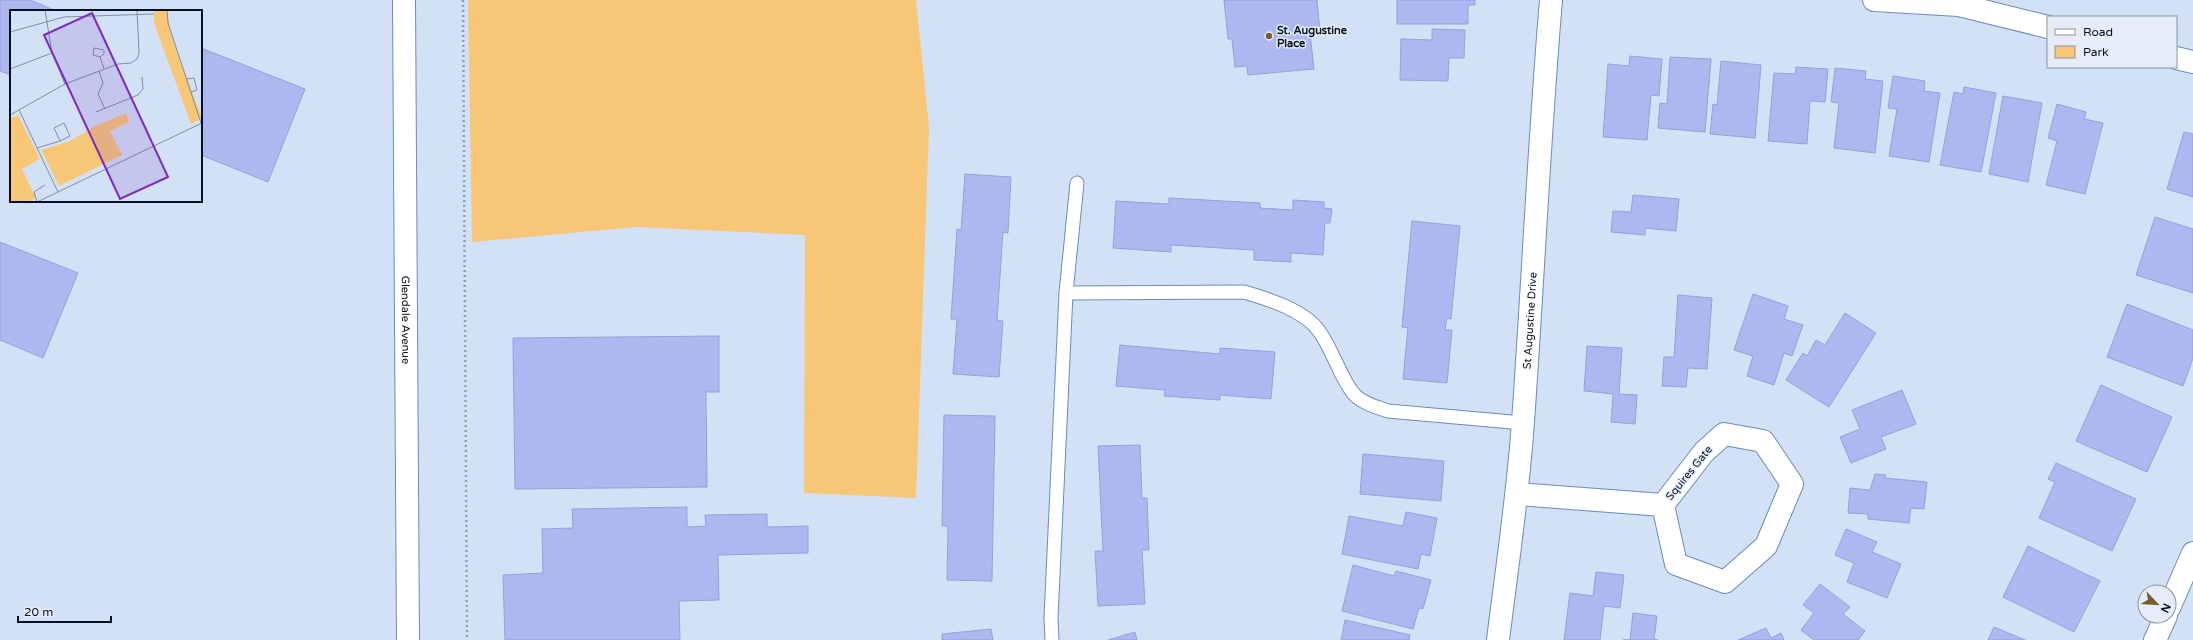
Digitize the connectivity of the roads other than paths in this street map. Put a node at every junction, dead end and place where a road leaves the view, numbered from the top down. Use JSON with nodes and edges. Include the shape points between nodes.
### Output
{"nodes":[{"id":1,"x":404,"y":0,"type":"edge"},
{"id":2,"x":1551,"y":0,"type":"edge"},
{"id":3,"x":1874,"y":0,"type":"edge"},
{"id":4,"x":1960,"y":3,"type":"edge"},
{"id":5,"x":2047,"y":27,"type":"edge"},
{"id":6,"x":2177,"y":58,"type":"edge"},
{"id":7,"x":2193,"y":62,"type":"edge"},
{"id":8,"x":1076,"y":183,"type":"dead end"},
{"id":9,"x":1066,"y":293,"type":"junction"},
{"id":10,"x":1523,"y":423,"type":"junction"},
{"id":11,"x":1516,"y":494,"type":"junction"},
{"id":12,"x":1663,"y":505,"type":"junction"},
{"id":13,"x":2193,"y":553,"type":"edge"},
{"id":14,"x":2177,"y":590,"type":"edge"},
{"id":15,"x":2162,"y":624,"type":"edge"},
{"id":16,"x":408,"y":640,"type":"edge"},
{"id":17,"x":1052,"y":640,"type":"edge"},
{"id":18,"x":1498,"y":640,"type":"edge"},
{"id":19,"x":2155,"y":640,"type":"edge"}],
"edges":[{"from":1,"to":16,"type":"street","name":"Glendale Avenue"},
{"from":2,"to":10,"type":"street","name":"St Augustine Drive","via":[[1540,130]]},
{"from":3,"to":4,"type":"street"},
{"from":4,"to":5,"type":"street"},
{"from":6,"to":7,"type":"street"},
{"from":8,"to":9,"type":"lane"},
{"from":9,"to":10,"type":"lane","via":[[1244,292],[1267,298],[1296,312],[1319,330],[1354,394],[1368,404],[1388,411]]},
{"from":9,"to":17,"type":"lane"},
{"from":10,"to":11,"type":"street","name":"St Augustine Drive"},
{"from":11,"to":12,"type":"street","name":"Squires Gate"},
{"from":11,"to":18,"type":"street","name":"St Augustine Drive"},
{"from":12,"to":12,"type":"street","name":"Squires Gate","via":[[1676,564],[1725,582],[1766,546],[1792,484],[1763,441],[1724,434],[1704,452]]},
{"from":13,"to":14,"type":"street"},
{"from":15,"to":19,"type":"street"}]}
